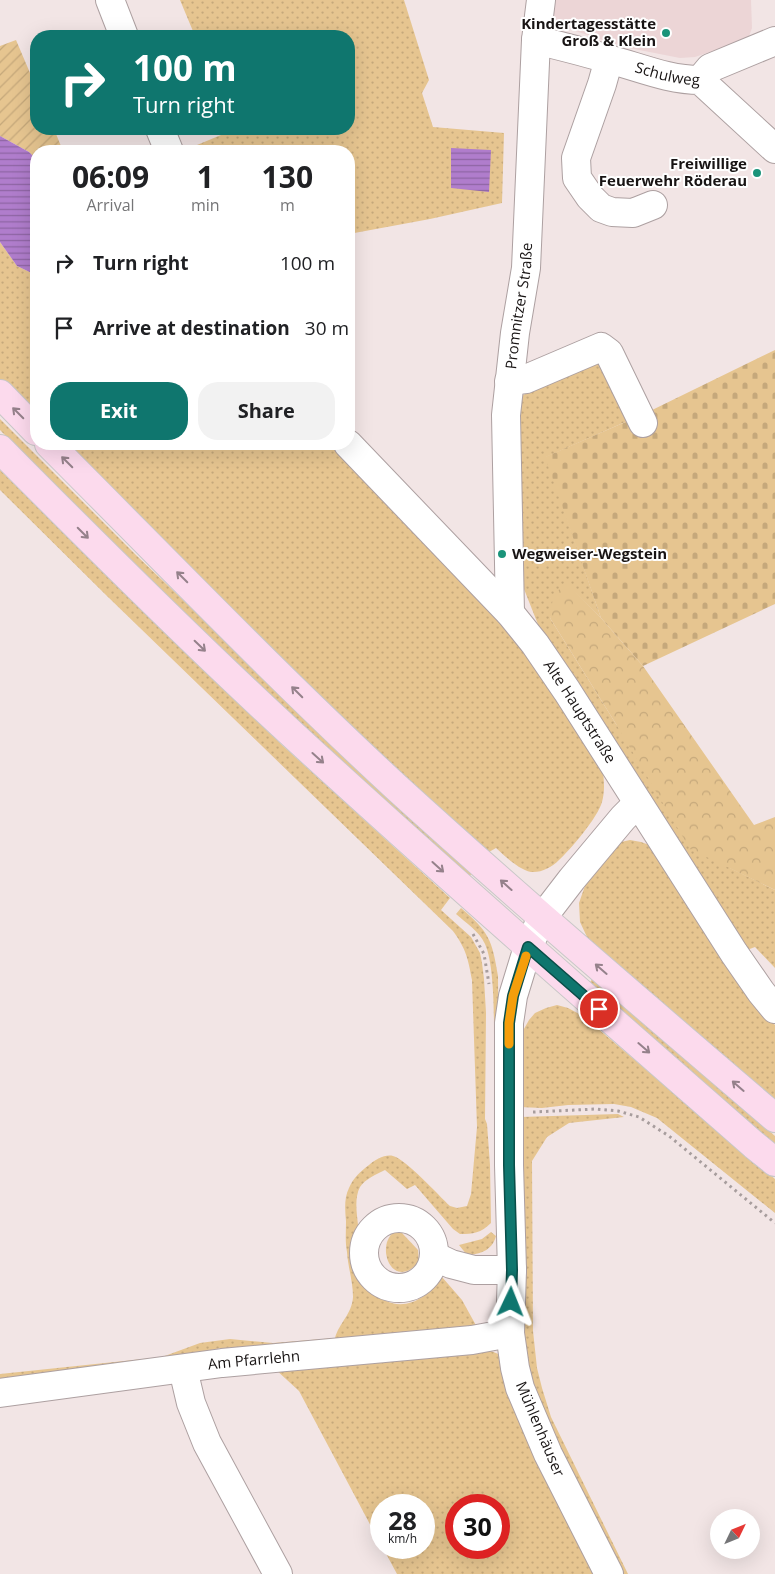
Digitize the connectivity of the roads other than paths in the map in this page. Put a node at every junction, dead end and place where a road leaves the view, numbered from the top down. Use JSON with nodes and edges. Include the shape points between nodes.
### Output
{"nodes":[{"id":1,"x":110,"y":0,"type":"edge"},
{"id":2,"x":540,"y":0,"type":"edge"},
{"id":3,"x":122,"y":30,"type":"edge"},
{"id":4,"x":536,"y":40,"type":"junction"},
{"id":5,"x":775,"y":41,"type":"edge"},
{"id":6,"x":609,"y":59,"type":"junction"},
{"id":7,"x":700,"y":80,"type":"junction"},
{"id":8,"x":775,"y":150,"type":"edge"},
{"id":9,"x":653,"y":205,"type":"dead end"},
{"id":10,"x":509,"y":381,"type":"junction"},
{"id":11,"x":0,"y":394,"type":"edge"},
{"id":12,"x":643,"y":423,"type":"dead end"},
{"id":13,"x":30,"y":425,"type":"edge"},
{"id":14,"x":0,"y":449,"type":"edge"},
{"id":15,"x":55,"y":450,"type":"edge"},
{"id":16,"x":354,"y":450,"type":"edge"},
{"id":17,"x":510,"y":613,"type":"junction"},
{"id":18,"x":638,"y":803,"type":"junction"},
{"id":19,"x":542,"y":918,"type":"junction"},
{"id":20,"x":528,"y":947,"type":"junction"},
{"id":21,"x":775,"y":1009,"type":"edge"},
{"id":22,"x":775,"y":1118,"type":"edge"},
{"id":23,"x":775,"y":1162,"type":"edge"},
{"id":24,"x":434,"y":1256,"type":"dead end"},
{"id":25,"x":512,"y":1270,"type":"junction"},
{"id":26,"x":510,"y":1333,"type":"junction"},
{"id":27,"x":183,"y":1369,"type":"junction"},
{"id":28,"x":0,"y":1393,"type":"edge"},
{"id":29,"x":278,"y":1574,"type":"edge"},
{"id":30,"x":609,"y":1574,"type":"edge"}],
"edges":[{"from":1,"to":3,"type":"street"},
{"from":2,"to":4,"type":"street","name":"Promnitzer Straße"},
{"from":4,"to":6,"type":"street","name":"Schulweg"},
{"from":4,"to":10,"type":"street","name":"Promnitzer Straße","via":[[526,268]]},
{"from":5,"to":7,"type":"street","via":[[710,68]]},
{"from":6,"to":7,"type":"street","name":"Schulweg","via":[[657,74]]},
{"from":6,"to":9,"type":"street","via":[[576,158],[577,178],[601,208],[612,212],[633,212]]},
{"from":7,"to":8,"type":"street","name":"Schulweg"},
{"from":10,"to":12,"type":"street","via":[[526,379],[601,347],[609,353]]},
{"from":10,"to":17,"type":"street","name":"Promnitzer Straße","via":[[506,415]]},
{"from":13,"to":11,"type":"main road","one_way":true},
{"from":14,"to":20,"type":"main road","one_way":true,"via":[[126,576],[290,732]]},
{"from":19,"to":15,"type":"main road","one_way":true,"via":[[310,706]]},
{"from":16,"to":17,"type":"street","name":"Alte Hauptstraße"},
{"from":17,"to":18,"type":"street","name":"Alte Hauptstraße","via":[[546,660]]},
{"from":18,"to":19,"type":"street","name":"Mühlenhäuser","via":[[622,818]]},
{"from":18,"to":21,"type":"street","name":"Alte Hauptstraße","via":[[734,953]]},
{"from":19,"to":20,"type":"street","name":"Mühlenhäuser"},
{"from":22,"to":19,"type":"main road","one_way":true},
{"from":20,"to":23,"type":"main road","one_way":true},
{"from":20,"to":25,"type":"street","name":"Mühlenhäuser","via":[[513,996],[509,1023]]},
{"from":24,"to":25,"type":"street","via":[[474,1270]]},
{"from":25,"to":26,"type":"street","name":"Mühlenhäuser"},
{"from":26,"to":27,"type":"street","name":"Am Pfarrlehn","via":[[462,1341]]},
{"from":26,"to":30,"type":"street","name":"Mühlenhäuser","via":[[520,1388],[534,1423]]},
{"from":27,"to":28,"type":"street","name":"Am Pfarrlehn"},
{"from":27,"to":29,"type":"street","via":[[191,1403],[207,1443]]}]}
